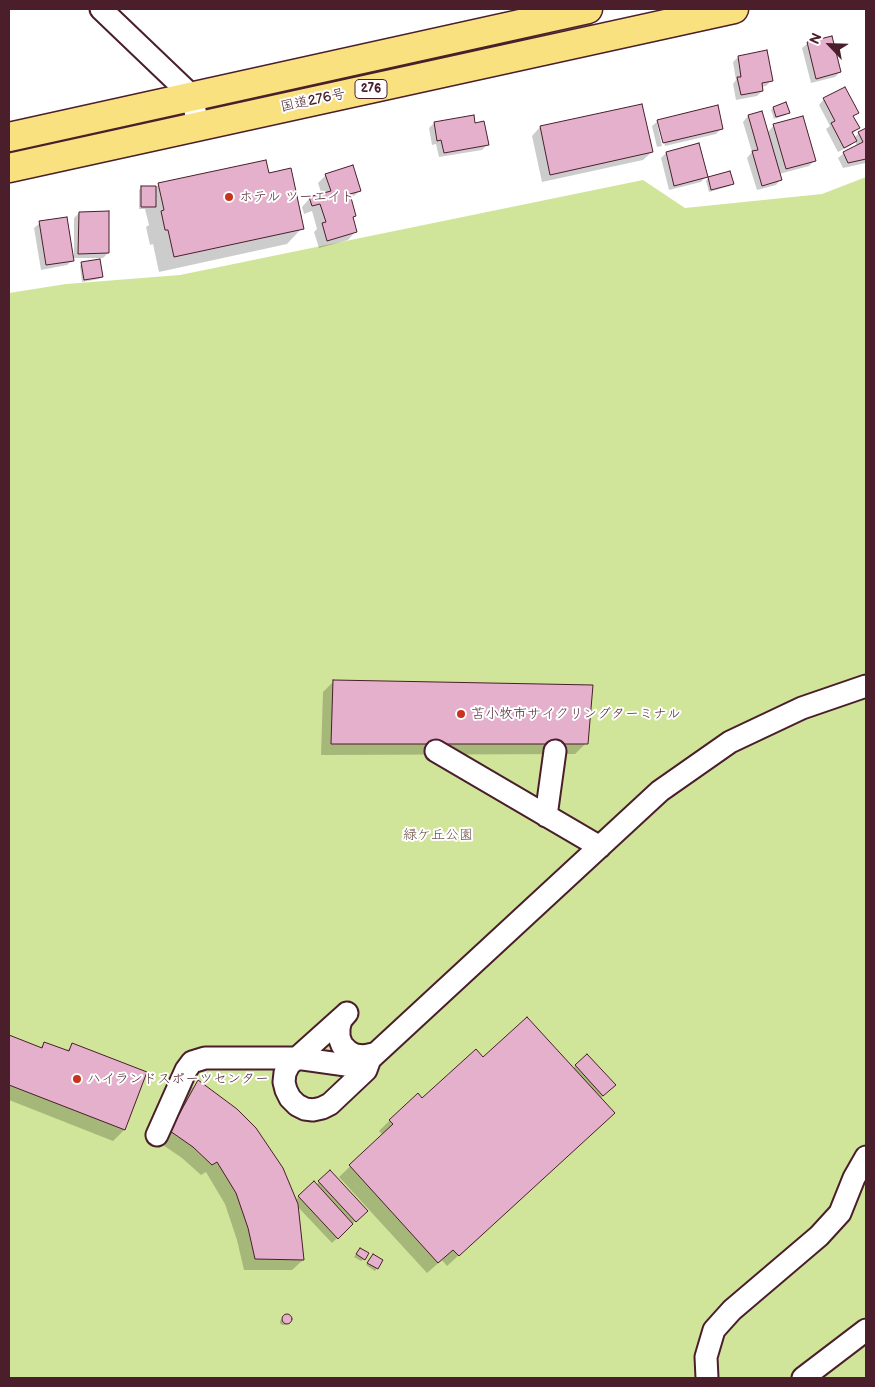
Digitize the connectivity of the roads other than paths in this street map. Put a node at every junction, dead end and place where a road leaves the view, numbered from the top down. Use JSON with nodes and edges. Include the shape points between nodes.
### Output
{"nodes":[{"id":1,"x":101,"y":9,"type":"edge"},
{"id":2,"x":588,"y":9,"type":"edge"},
{"id":3,"x":734,"y":9,"type":"edge"},
{"id":4,"x":192,"y":96,"type":"junction"},
{"id":5,"x":198,"y":125,"type":"junction"},
{"id":6,"x":9,"y":137,"type":"edge"},
{"id":7,"x":9,"y":168,"type":"edge"},
{"id":8,"x":866,"y":686,"type":"edge"},
{"id":9,"x":555,"y":751,"type":"dead end"},
{"id":10,"x":436,"y":752,"type":"dead end"},
{"id":11,"x":546,"y":816,"type":"junction"},
{"id":12,"x":600,"y":847,"type":"junction"},
{"id":13,"x":375,"y":1054,"type":"junction"},
{"id":14,"x":296,"y":1058,"type":"junction"},
{"id":15,"x":157,"y":1135,"type":"dead end"},
{"id":16,"x":866,"y":1157,"type":"edge"},
{"id":17,"x":866,"y":1330,"type":"edge"},
{"id":18,"x":707,"y":1378,"type":"edge"},
{"id":19,"x":803,"y":1378,"type":"edge"}],
"edges":[{"from":1,"to":4,"type":"street"},
{"from":2,"to":4,"type":"highway","number":"276"},
{"from":3,"to":5,"type":"highway","name":"国道276号","number":"276"},
{"from":4,"to":5,"type":"street"},
{"from":4,"to":6,"type":"highway","number":"276"},
{"from":5,"to":7,"type":"highway","name":"国道276号","number":"276"},
{"from":8,"to":12,"type":"street","via":[[802,708],[730,742],[660,791]]},
{"from":9,"to":11,"type":"street"},
{"from":10,"to":11,"type":"street"},
{"from":11,"to":12,"type":"street"},
{"from":12,"to":13,"type":"street"},
{"from":13,"to":14,"type":"street","via":[[353,1066]]},
{"from":13,"to":14,"type":"street","via":[[356,1055],[342,1045],[339,1028],[347,1013]]},
{"from":13,"to":14,"type":"street","via":[[366,1070],[330,1104],[313,1110],[296,1105],[286,1090],[285,1073]]},
{"from":14,"to":15,"type":"street","via":[[205,1058],[192,1062]]},
{"from":16,"to":18,"type":"street","via":[[840,1213],[819,1236],[732,1310],[714,1330],[706,1356]]},
{"from":17,"to":19,"type":"street"}]}
